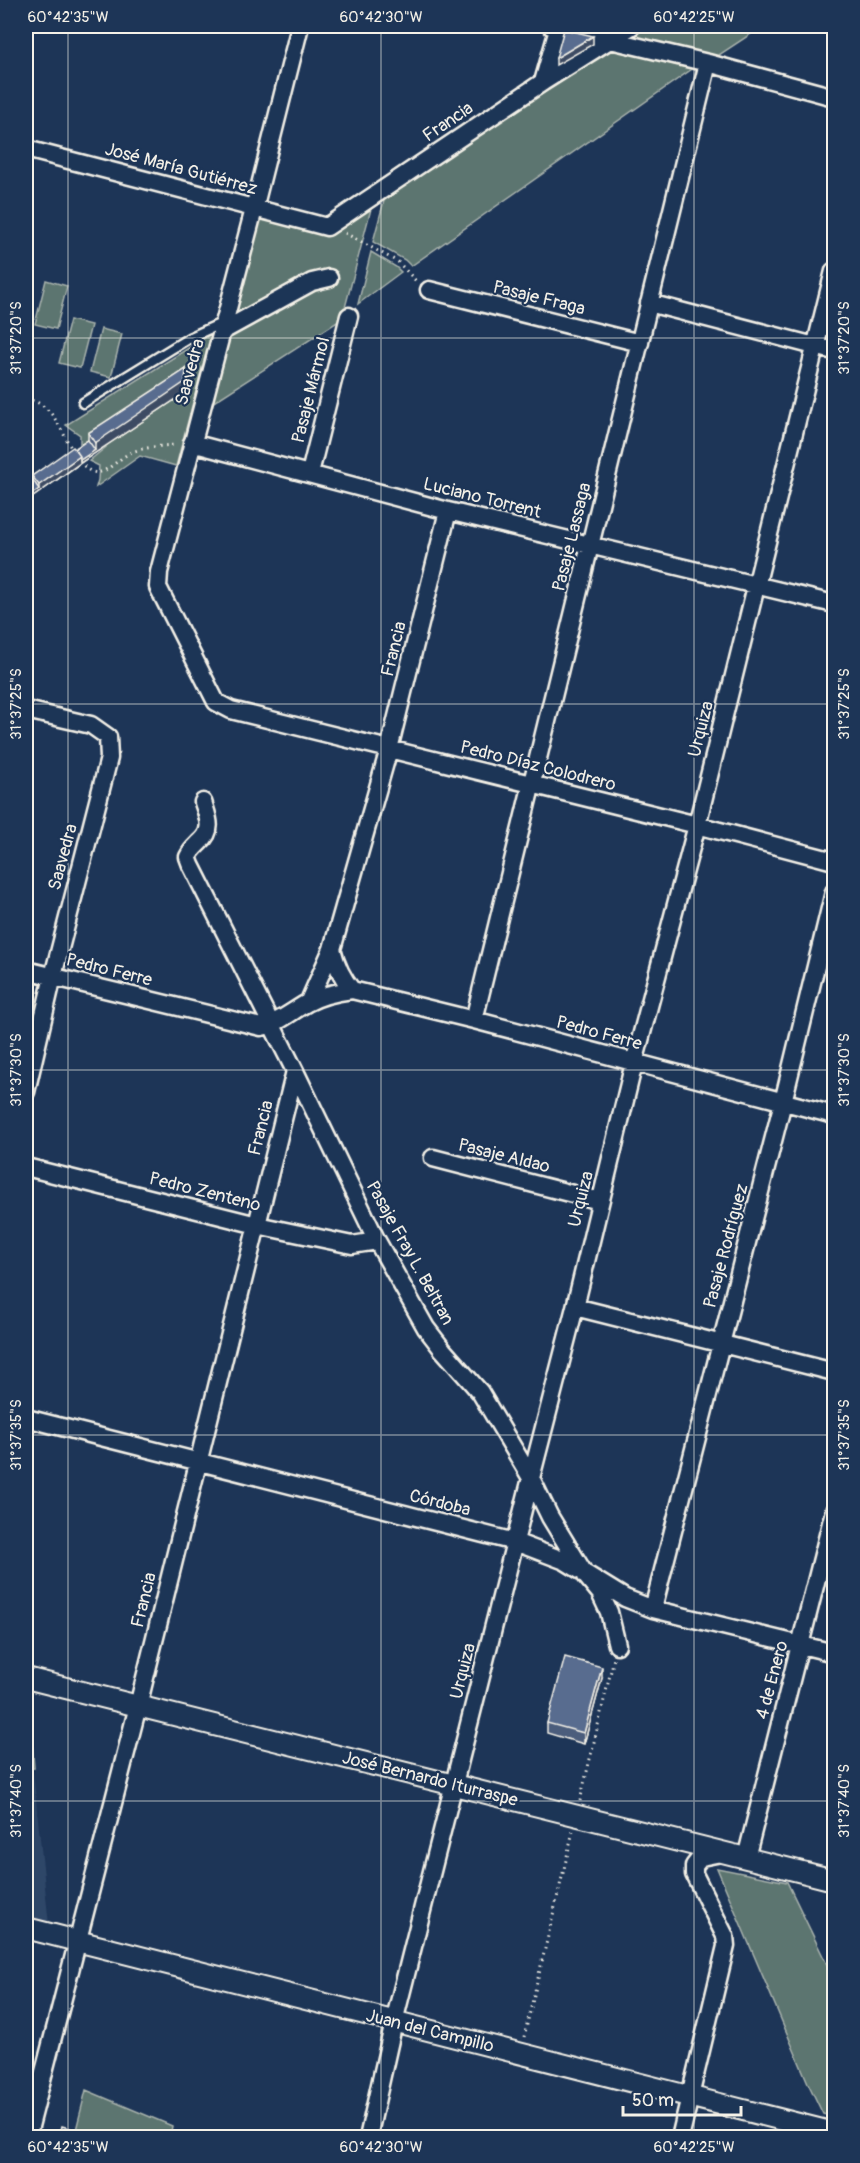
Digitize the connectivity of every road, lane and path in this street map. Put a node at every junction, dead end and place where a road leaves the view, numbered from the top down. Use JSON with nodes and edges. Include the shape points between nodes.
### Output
{"nodes":[{"id":1,"x":300,"y":26,"type":"edge"},
{"id":2,"x":556,"y":26,"type":"edge"},
{"id":3,"x":632,"y":26,"type":"edge"},
{"id":4,"x":610,"y":40,"type":"junction"},
{"id":5,"x":708,"y":63,"type":"junction"},
{"id":6,"x":543,"y":82,"type":"junction"},
{"id":7,"x":834,"y":97,"type":"edge"},
{"id":8,"x":26,"y":149,"type":"edge"},
{"id":9,"x":254,"y":209,"type":"junction"},
{"id":10,"x":327,"y":227,"type":"junction"},
{"id":11,"x":834,"y":271,"type":"edge"},
{"id":12,"x":329,"y":278,"type":"dead end"},
{"id":13,"x":429,"y":290,"type":"joint"},
{"id":14,"x":649,"y":303,"type":"junction"},
{"id":15,"x":349,"y":316,"type":"dead end"},
{"id":16,"x":222,"y":327,"type":"junction"},
{"id":17,"x":640,"y":343,"type":"junction"},
{"id":18,"x":816,"y":346,"type":"junction"},
{"id":19,"x":834,"y":351,"type":"edge"},
{"id":20,"x":26,"y":399,"type":"edge"},
{"id":21,"x":83,"y":403,"type":"dead end"},
{"id":22,"x":192,"y":443,"type":"junction"},
{"id":23,"x":310,"y":473,"type":"junction"},
{"id":24,"x":448,"y":511,"type":"junction"},
{"id":25,"x":591,"y":544,"type":"junction"},
{"id":26,"x":756,"y":584,"type":"junction"},
{"id":27,"x":834,"y":604,"type":"edge"},
{"id":28,"x":26,"y":710,"type":"edge"},
{"id":29,"x":231,"y":710,"type":"joint"},
{"id":30,"x":390,"y":749,"type":"junction"},
{"id":31,"x":532,"y":785,"type":"junction"},
{"id":32,"x":203,"y":802,"type":"dead end"},
{"id":33,"x":697,"y":825,"type":"junction"},
{"id":34,"x":834,"y":861,"type":"edge"},
{"id":35,"x":834,"y":892,"type":"edge"},
{"id":36,"x":332,"y":949,"type":"junction"},
{"id":37,"x":26,"y":970,"type":"edge"},
{"id":38,"x":53,"y":976,"type":"junction"},
{"id":39,"x":352,"y":990,"type":"junction"},
{"id":40,"x":309,"y":1001,"type":"junction"},
{"id":41,"x":474,"y":1020,"type":"junction"},
{"id":42,"x":270,"y":1025,"type":"junction"},
{"id":43,"x":634,"y":1063,"type":"junction"},
{"id":44,"x":295,"y":1071,"type":"junction"},
{"id":45,"x":26,"y":1092,"type":"edge"},
{"id":46,"x":783,"y":1102,"type":"junction"},
{"id":47,"x":834,"y":1115,"type":"edge"},
{"id":48,"x":433,"y":1158,"type":"dead end"},
{"id":49,"x":26,"y":1167,"type":"edge"},
{"id":50,"x":600,"y":1201,"type":"junction"},
{"id":51,"x":257,"y":1225,"type":"junction"},
{"id":52,"x":377,"y":1241,"type":"junction"},
{"id":53,"x":575,"y":1307,"type":"junction"},
{"id":54,"x":720,"y":1344,"type":"junction"},
{"id":55,"x":834,"y":1371,"type":"edge"},
{"id":56,"x":26,"y":1418,"type":"edge"},
{"id":57,"x":198,"y":1462,"type":"junction"},
{"id":58,"x":531,"y":1478,"type":"junction"},
{"id":59,"x":834,"y":1511,"type":"edge"},
{"id":60,"x":514,"y":1542,"type":"junction"},
{"id":61,"x":586,"y":1576,"type":"junction"},
{"id":62,"x":653,"y":1609,"type":"junction"},
{"id":63,"x":617,"y":1645,"type":"joint"},
{"id":64,"x":801,"y":1645,"type":"junction"},
{"id":65,"x":834,"y":1653,"type":"edge"},
{"id":66,"x":26,"y":1678,"type":"edge"},
{"id":67,"x":138,"y":1707,"type":"junction"},
{"id":68,"x":455,"y":1786,"type":"junction"},
{"id":69,"x":577,"y":1815,"type":"junction"},
{"id":70,"x":721,"y":1853,"type":"junction"},
{"id":71,"x":746,"y":1858,"type":"junction"},
{"id":72,"x":834,"y":1880,"type":"edge"},
{"id":73,"x":26,"y":1928,"type":"edge"},
{"id":74,"x":77,"y":1941,"type":"junction"},
{"id":75,"x":394,"y":2022,"type":"junction"},
{"id":76,"x":520,"y":2054,"type":"junction"},
{"id":77,"x":691,"y":2095,"type":"junction"},
{"id":78,"x":834,"y":2133,"type":"edge"},
{"id":79,"x":27,"y":2138,"type":"edge"},
{"id":80,"x":368,"y":2138,"type":"edge"},
{"id":81,"x":680,"y":2138,"type":"edge"}],
"edges":[{"from":1,"to":9,"type":"street","name":"Saavedra"},
{"from":2,"to":4,"type":"street"},
{"from":2,"to":6,"type":"street"},
{"from":3,"to":4,"type":"street","name":"Francia"},
{"from":4,"to":5,"type":"street"},
{"from":4,"to":6,"type":"street","name":"Francia"},
{"from":5,"to":7,"type":"street"},
{"from":5,"to":14,"type":"street","name":"Pasaje Lassaga"},
{"from":6,"to":10,"type":"street","name":"Francia"},
{"from":8,"to":9,"type":"street","name":"José María Gutiérrez"},
{"from":9,"to":10,"type":"street","name":"José María Gutiérrez"},
{"from":9,"to":16,"type":"street","name":"Saavedra"},
{"from":10,"to":13,"type":"path","via":[[338,229],[398,262]]},
{"from":11,"to":18,"type":"street","name":"Urquiza"},
{"from":12,"to":16,"type":"street","via":[[312,282]]},
{"from":13,"to":17,"type":"street","name":"Pasaje Fraga"},
{"from":14,"to":17,"type":"street","name":"Pasaje Lassaga"},
{"from":14,"to":18,"type":"street"},
{"from":15,"to":23,"type":"street","name":"Pasaje Mármol"},
{"from":16,"to":21,"type":"lane","via":[[189,338]]},
{"from":16,"to":22,"type":"street","name":"Saavedra"},
{"from":17,"to":25,"type":"street","name":"Pasaje Lassaga"},
{"from":18,"to":19,"type":"street"},
{"from":18,"to":26,"type":"street","name":"Urquiza"},
{"from":20,"to":22,"type":"path","via":[[50,410],[71,448],[92,472],[103,472],[139,450]]},
{"from":22,"to":23,"type":"street","name":"Luciano Torrent"},
{"from":22,"to":29,"type":"street","name":"Saavedra","via":[[158,587],[216,702]]},
{"from":23,"to":24,"type":"street","name":"Luciano Torrent"},
{"from":24,"to":25,"type":"street","name":"Luciano Torrent"},
{"from":24,"to":30,"type":"street","name":"Francia"},
{"from":25,"to":26,"type":"street","name":"Luciano Torrent"},
{"from":25,"to":31,"type":"street","name":"Pasaje Lassaga"},
{"from":26,"to":27,"type":"street","name":"Luciano Torrent"},
{"from":26,"to":33,"type":"street","name":"Urquiza"},
{"from":28,"to":38,"type":"street","name":"Saavedra","via":[[91,725],[108,737],[109,758]]},
{"from":29,"to":30,"type":"street","name":"Pedro Díaz Colodrero"},
{"from":30,"to":31,"type":"street","name":"Pedro Díaz Colodrero"},
{"from":30,"to":36,"type":"street","name":"Francia"},
{"from":31,"to":33,"type":"street","name":"Pedro Díaz Colodrero"},
{"from":31,"to":41,"type":"street","name":"Pasaje Lassaga"},
{"from":32,"to":42,"type":"street","name":"Pasaje Fray L. Beltran","via":[[210,824],[208,833],[188,857]]},
{"from":33,"to":34,"type":"street","name":"Pedro Díaz Colodrero"},
{"from":33,"to":43,"type":"street","name":"Urquiza"},
{"from":35,"to":46,"type":"street","name":"Pasaje Rodríguez"},
{"from":36,"to":39,"type":"street","via":[[335,963]]},
{"from":36,"to":40,"type":"street","name":"Francia"},
{"from":37,"to":38,"type":"street","name":"Pedro Ferre"},
{"from":38,"to":42,"type":"street","name":"Pedro Ferre","via":[[251,1026]]},
{"from":38,"to":45,"type":"street","name":"Saavedra"},
{"from":39,"to":40,"type":"street","name":"Pedro Ferre","via":[[332,992]]},
{"from":39,"to":41,"type":"street","name":"Pedro Ferre"},
{"from":40,"to":42,"type":"street","name":"Pedro Ferre"},
{"from":41,"to":43,"type":"street","name":"Pedro Ferre"},
{"from":42,"to":44,"type":"street","name":"Pasaje Fray L. Beltran"},
{"from":43,"to":46,"type":"street","name":"Pedro Ferre"},
{"from":43,"to":50,"type":"street","name":"Urquiza"},
{"from":44,"to":51,"type":"street","name":"Francia"},
{"from":44,"to":52,"type":"street","name":"Pasaje Fray L. Beltran"},
{"from":46,"to":47,"type":"street","name":"Pedro Ferre"},
{"from":46,"to":54,"type":"street","name":"Pasaje Rodríguez"},
{"from":48,"to":50,"type":"street","name":"Pasaje Aldao"},
{"from":49,"to":51,"type":"street","name":"Pedro Zenteno"},
{"from":50,"to":53,"type":"street","name":"Urquiza"},
{"from":51,"to":52,"type":"street","name":"Pedro Zenteno","via":[[352,1245]]},
{"from":51,"to":57,"type":"street","name":"Francia"},
{"from":52,"to":58,"type":"street","name":"Pasaje Fray L. Beltran","via":[[426,1328],[480,1392]]},
{"from":53,"to":54,"type":"street"},
{"from":53,"to":58,"type":"street","name":"Urquiza"},
{"from":54,"to":55,"type":"street"},
{"from":54,"to":62,"type":"street","name":"Pasaje Rodríguez"},
{"from":56,"to":57,"type":"street","name":"Córdoba"},
{"from":57,"to":60,"type":"street","name":"Córdoba"},
{"from":57,"to":67,"type":"street","name":"Francia"},
{"from":58,"to":60,"type":"street","name":"Urquiza"},
{"from":58,"to":61,"type":"street","name":"Pasaje Fray L. Beltran"},
{"from":59,"to":64,"type":"street","name":"4 de Enero"},
{"from":60,"to":61,"type":"street","name":"Córdoba","via":[[565,1561]]},
{"from":60,"to":68,"type":"street","name":"Urquiza"},
{"from":61,"to":62,"type":"street","name":"Córdoba"},
{"from":61,"to":63,"type":"street","name":"Pasaje Fray L. Beltran","via":[[609,1612]]},
{"from":62,"to":64,"type":"street","name":"Córdoba"},
{"from":63,"to":69,"type":"path"},
{"from":64,"to":65,"type":"street","name":"Córdoba"},
{"from":64,"to":71,"type":"street","name":"4 de Enero"},
{"from":66,"to":67,"type":"street","name":"José Bernardo Iturraspe"},
{"from":67,"to":68,"type":"street","name":"José Bernardo Iturraspe"},
{"from":67,"to":74,"type":"street","name":"Francia"},
{"from":68,"to":69,"type":"street","name":"José Bernardo Iturraspe"},
{"from":68,"to":75,"type":"street","name":"Urquiza"},
{"from":69,"to":70,"type":"street","name":"José Bernardo Iturraspe"},
{"from":69,"to":76,"type":"path"},
{"from":70,"to":71,"type":"street","name":"José Bernardo Iturraspe"},
{"from":70,"to":77,"type":"street","via":[[701,1857],[694,1866],[726,1946]]},
{"from":71,"to":72,"type":"street","name":"José Bernardo Iturraspe"},
{"from":73,"to":74,"type":"street","name":"Juan del Campillo"},
{"from":74,"to":75,"type":"street","name":"Juan del Campillo"},
{"from":74,"to":79,"type":"street","name":"Francia"},
{"from":75,"to":76,"type":"street","name":"Juan del Campillo"},
{"from":75,"to":80,"type":"street","name":"Urquiza"},
{"from":76,"to":77,"type":"street","name":"Juan del Campillo"},
{"from":77,"to":78,"type":"street","name":"Juan del Campillo"},
{"from":77,"to":81,"type":"street"}]}
